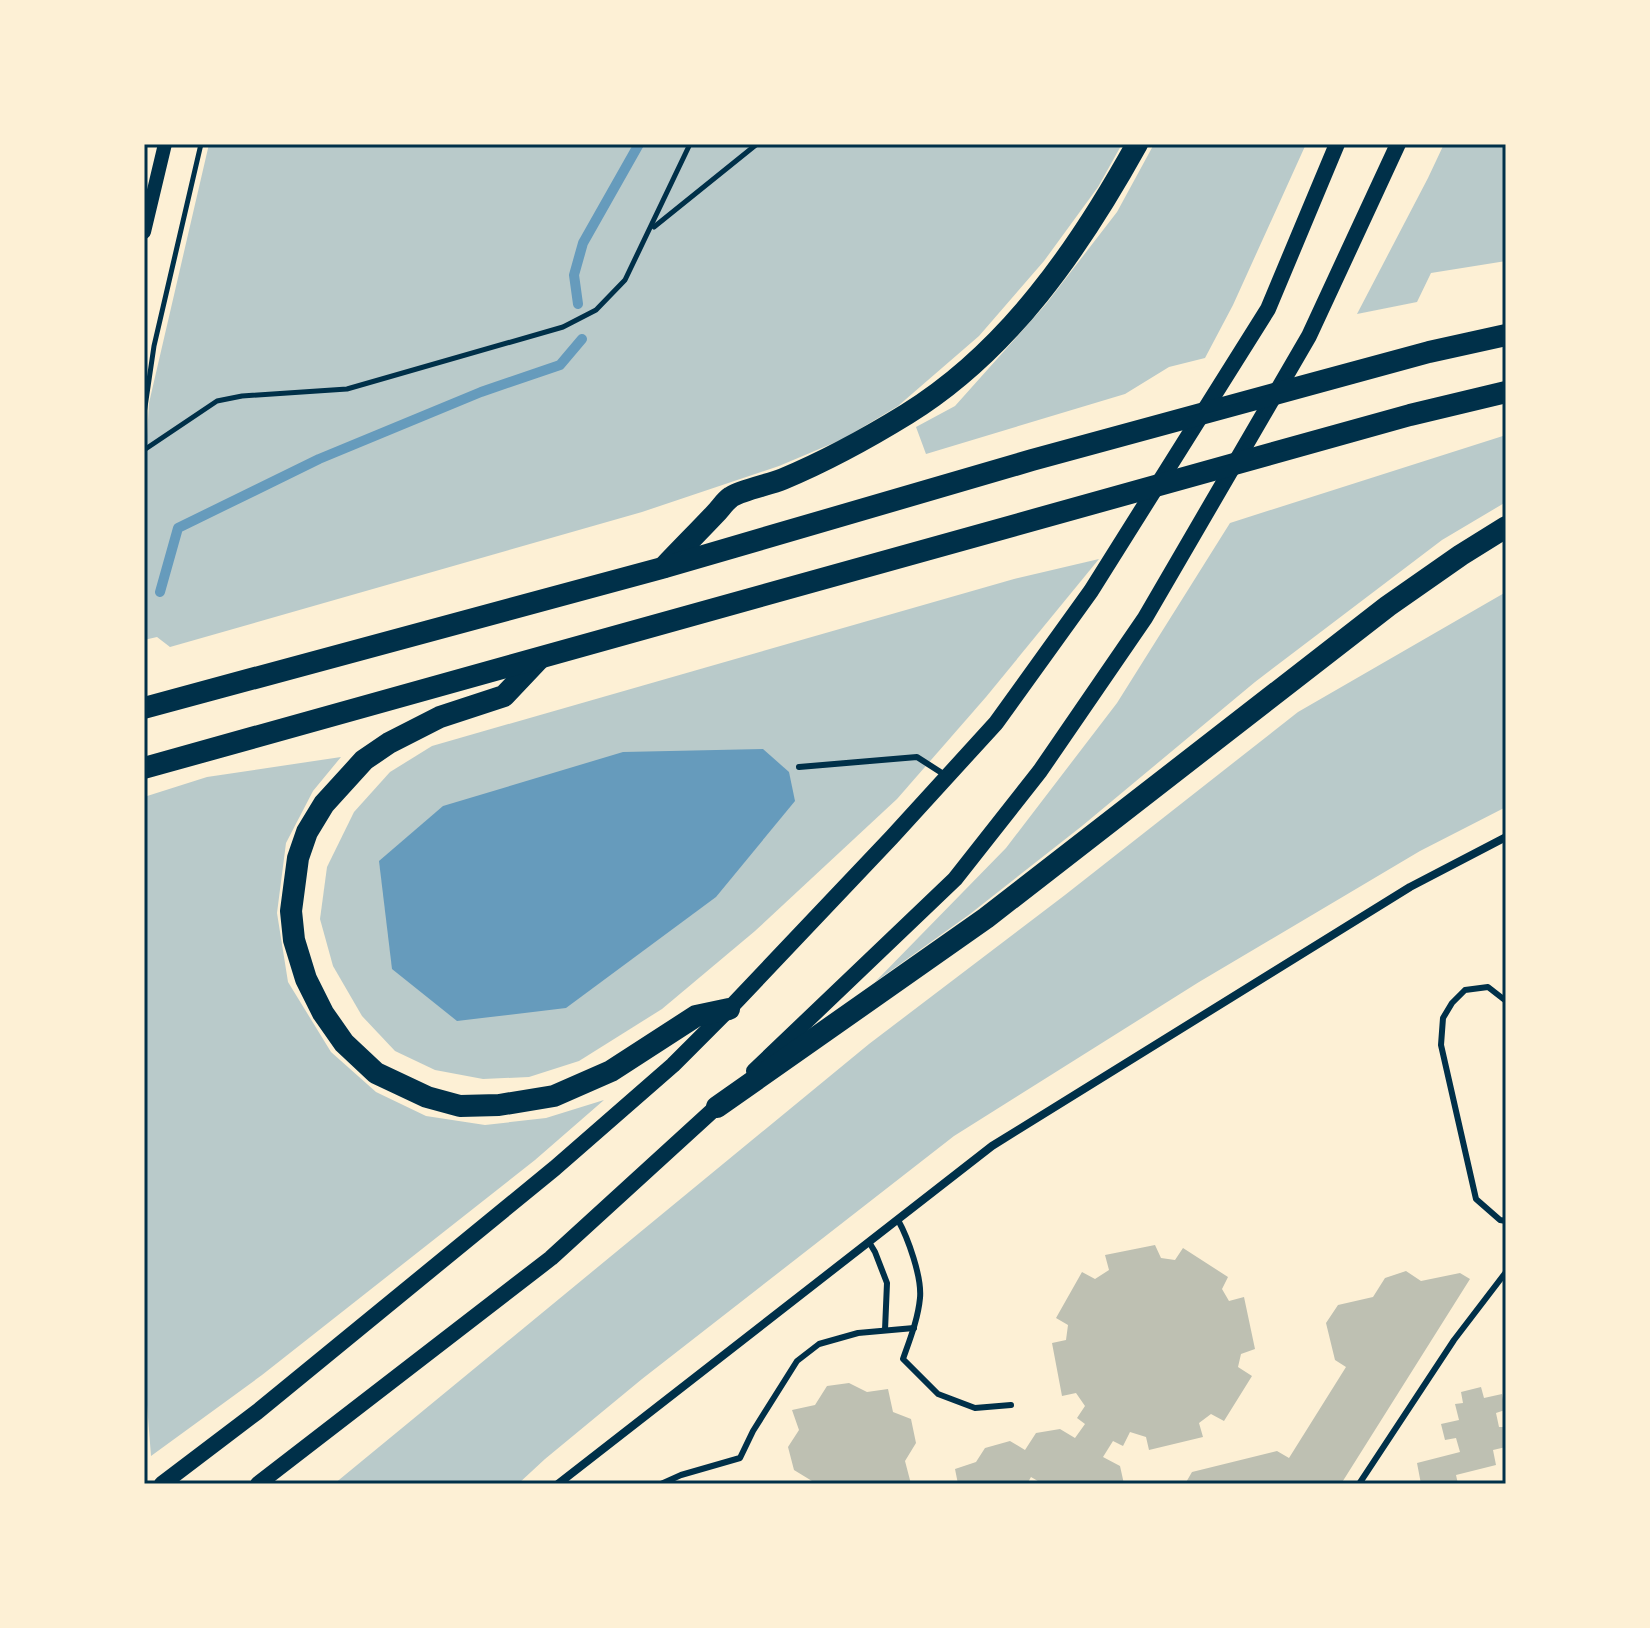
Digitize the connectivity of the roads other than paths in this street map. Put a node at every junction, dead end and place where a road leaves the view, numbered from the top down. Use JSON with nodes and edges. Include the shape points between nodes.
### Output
{"nodes":[{"id":1,"x":165,"y":144,"type":"edge"},
{"id":2,"x":1137,"y":144,"type":"edge"},
{"id":3,"x":1337,"y":144,"type":"edge"},
{"id":4,"x":1398,"y":144,"type":"edge"},
{"id":5,"x":144,"y":232,"type":"edge"},
{"id":6,"x":1506,"y":335,"type":"edge"},
{"id":7,"x":1506,"y":392,"type":"edge"},
{"id":8,"x":1506,"y":527,"type":"edge"},
{"id":9,"x":662,"y":568,"type":"junction"},
{"id":10,"x":540,"y":658,"type":"junction"},
{"id":11,"x":144,"y":708,"type":"edge"},
{"id":12,"x":799,"y":767,"type":"dead end"},
{"id":13,"x":144,"y":768,"type":"edge"},
{"id":14,"x":947,"y":777,"type":"junction"},
{"id":15,"x":1506,"y":837,"type":"edge"},
{"id":16,"x":1506,"y":1001,"type":"edge"},
{"id":17,"x":729,"y":1009,"type":"junction"},
{"id":18,"x":717,"y":1107,"type":"junction"},
{"id":19,"x":898,"y":1220,"type":"junction"},
{"id":20,"x":1506,"y":1221,"type":"edge"},
{"id":21,"x":869,"y":1242,"type":"junction"},
{"id":22,"x":1506,"y":1272,"type":"edge"},
{"id":23,"x":914,"y":1328,"type":"junction"},
{"id":24,"x":885,"y":1330,"type":"junction"},
{"id":25,"x":1011,"y":1405,"type":"dead end"},
{"id":26,"x":162,"y":1484,"type":"edge"},
{"id":27,"x":258,"y":1484,"type":"edge"},
{"id":28,"x":558,"y":1484,"type":"edge"},
{"id":29,"x":661,"y":1484,"type":"edge"},
{"id":30,"x":1359,"y":1484,"type":"edge"}],
"edges":[{"from":1,"to":5,"type":"street"},
{"from":2,"to":9,"type":"highway","via":[[1056,272],[984,354],[908,414],[782,480],[731,497]]},
{"from":3,"to":14,"type":"main road","via":[[1268,309],[1091,591],[996,723]]},
{"from":4,"to":18,"type":"main road","via":[[1309,336],[1145,618],[1040,771],[955,879]]},
{"from":6,"to":9,"type":"highway","via":[[1032,460]]},
{"from":7,"to":10,"type":"highway"},
{"from":8,"to":18,"type":"highway","via":[[1388,606],[986,918]]},
{"from":9,"to":11,"type":"highway"},
{"from":10,"to":13,"type":"highway"},
{"from":10,"to":17,"type":"highway","via":[[504,696],[440,717],[389,743],[364,760],[324,804],[298,858],[291,911],[306,979],[323,1013],[344,1043],[376,1073],[460,1106],[554,1096],[611,1071],[696,1016]]},
{"from":12,"to":14,"type":"lane","via":[[917,757]]},
{"from":14,"to":17,"type":"main road"},
{"from":15,"to":19,"type":"street","via":[[1410,887],[992,1146]]},
{"from":16,"to":20,"type":"lane","via":[[1488,987],[1465,990],[1443,1018],[1441,1045],[1476,1199]]},
{"from":17,"to":26,"type":"main road","via":[[555,1168]]},
{"from":18,"to":27,"type":"main road","via":[[551,1258]]},
{"from":19,"to":21,"type":"street"},
{"from":19,"to":23,"type":"lane","via":[[921,1295]]},
{"from":21,"to":24,"type":"lane","via":[[887,1283]]},
{"from":21,"to":28,"type":"street"},
{"from":22,"to":30,"type":"lane"},
{"from":23,"to":24,"type":"lane"},
{"from":23,"to":25,"type":"lane","via":[[903,1359],[938,1394],[975,1408]]},
{"from":24,"to":29,"type":"lane","via":[[819,1344],[797,1361],[740,1458]]}]}
